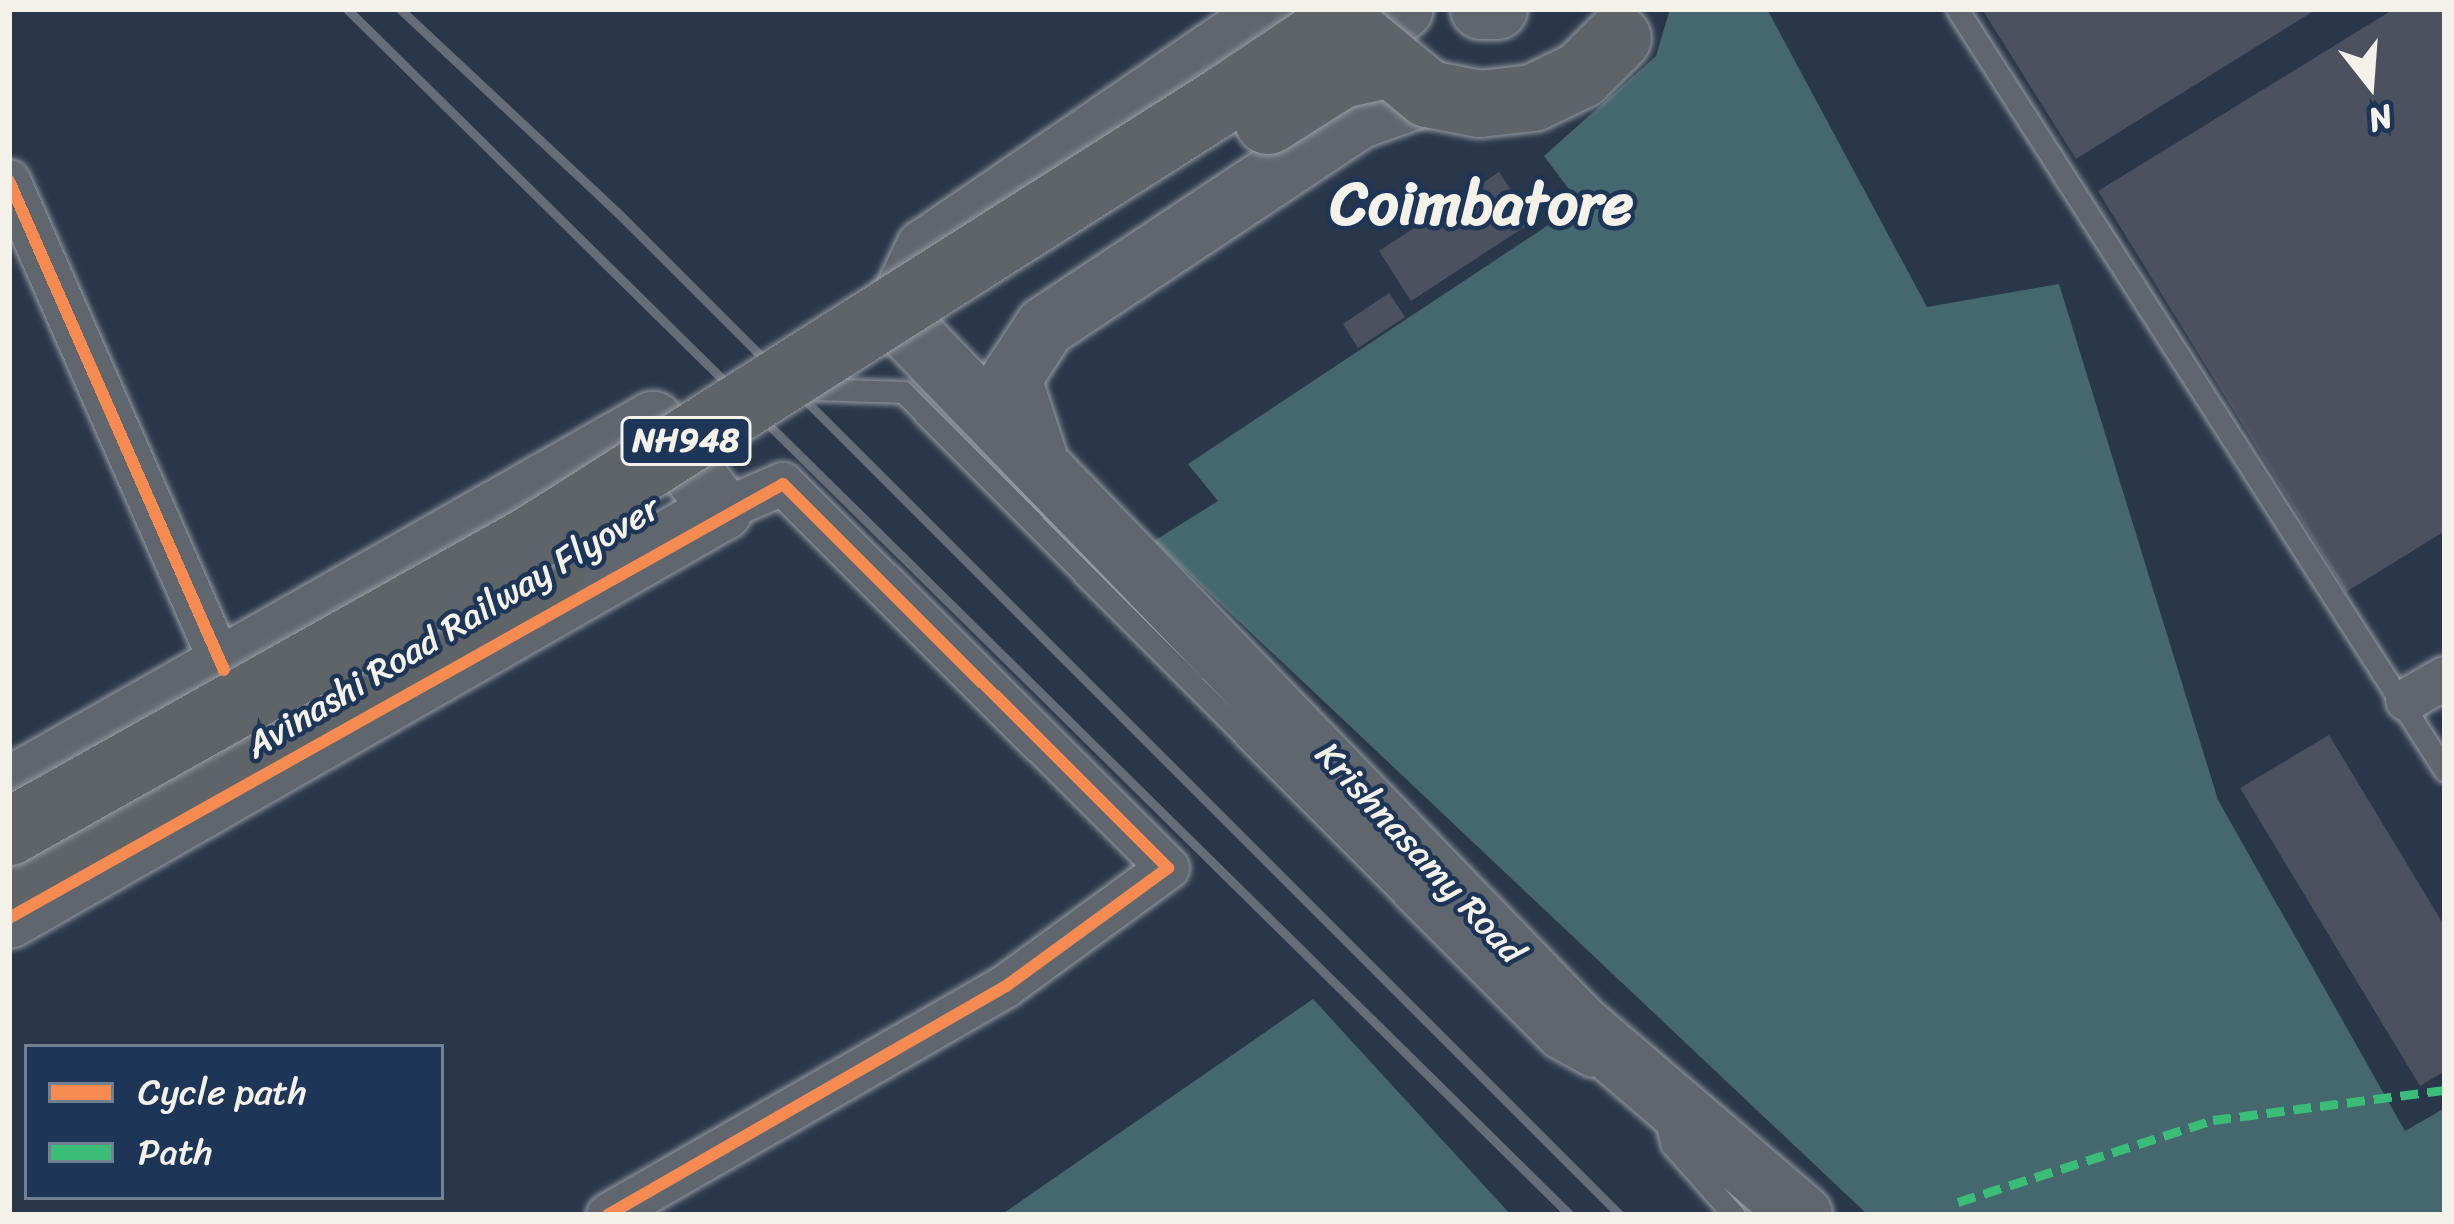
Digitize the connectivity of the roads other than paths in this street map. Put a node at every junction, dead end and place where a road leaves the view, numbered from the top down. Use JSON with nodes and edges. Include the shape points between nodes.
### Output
{"nodes":[{"id":1,"x":1277,"y":9,"type":"edge"},
{"id":2,"x":1481,"y":9,"type":"edge"},
{"id":3,"x":1497,"y":9,"type":"edge"},
{"id":4,"x":1633,"y":9,"type":"edge"},
{"id":5,"x":1957,"y":9,"type":"edge"},
{"id":6,"x":1375,"y":36,"type":"edge"},
{"id":7,"x":9,"y":181,"type":"edge"},
{"id":8,"x":814,"y":389,"type":"dead end"},
{"id":9,"x":1050,"y":478,"type":"junction"},
{"id":10,"x":722,"y":510,"type":"junction"},
{"id":11,"x":224,"y":670,"type":"junction"},
{"id":12,"x":2445,"y":678,"type":"edge"},
{"id":13,"x":2407,"y":700,"type":"junction"},
{"id":14,"x":2445,"y":771,"type":"edge"},
{"id":15,"x":9,"y":788,"type":"edge"},
{"id":16,"x":9,"y":832,"type":"edge"},
{"id":17,"x":9,"y":880,"type":"edge"},
{"id":18,"x":9,"y":918,"type":"edge"},
{"id":19,"x":1647,"y":1079,"type":"junction"},
{"id":20,"x":608,"y":1215,"type":"edge"},
{"id":21,"x":1734,"y":1215,"type":"edge"},
{"id":22,"x":1802,"y":1215,"type":"edge"}],
"edges":[{"from":1,"to":9,"type":"main road","name":"Krishnasamy Road","via":[[926,249],[897,293],[901,330]]},
{"from":2,"to":3,"type":"main road"},
{"from":4,"to":6,"type":"highway","number":"NH948","bridge":true,"via":[[1581,75],[1532,98]]},
{"from":5,"to":13,"type":"lane"},
{"from":6,"to":9,"type":"main road","name":"Krishnasamy Road","via":[[1358,118],[1045,327],[1012,379],[1023,436]]},
{"from":6,"to":16,"type":"highway","name":"Avinashi Road Railway Flyover","number":"NH948","bridge":true,"via":[[1325,32],[532,539]]},
{"from":6,"to":17,"type":"highway","name":"Avinashi Road Railway Flyover","number":"NH948","bridge":true,"via":[[1321,87],[403,662]]},
{"from":7,"to":11,"type":"street"},
{"from":8,"to":19,"type":"lane","via":[[903,392],[1552,1045],[1589,1066]]},
{"from":9,"to":19,"type":"main road","name":"Krishnasamy Road","via":[[1580,1024]]},
{"from":10,"to":11,"type":"main road","via":[[653,422]]},
{"from":10,"to":18,"type":"main road"},
{"from":10,"to":20,"type":"street","via":[[782,484],[1168,868],[1006,986]]},
{"from":11,"to":15,"type":"main road"},
{"from":12,"to":13,"type":"street"},
{"from":13,"to":14,"type":"lane"},
{"from":19,"to":21,"type":"lane","via":[[1672,1145]]},
{"from":19,"to":22,"type":"main road","name":"Krishnasamy Road"}]}
